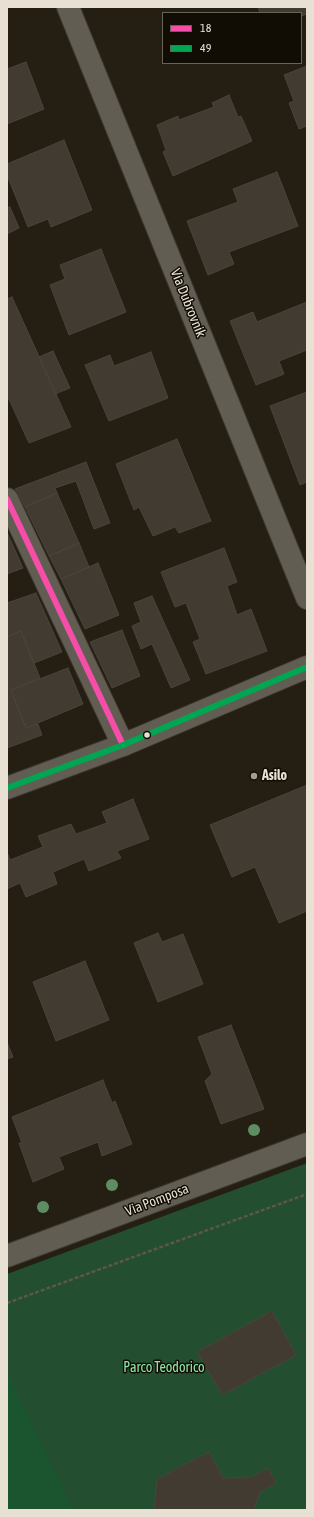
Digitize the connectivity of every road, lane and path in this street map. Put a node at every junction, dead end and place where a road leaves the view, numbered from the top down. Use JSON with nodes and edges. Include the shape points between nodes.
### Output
{"nodes":[{"id":1,"x":68,"y":7,"type":"edge"},
{"id":2,"x":7,"y":499,"type":"edge"},
{"id":3,"x":307,"y":598,"type":"edge"},
{"id":4,"x":307,"y":667,"type":"edge"},
{"id":5,"x":123,"y":745,"type":"junction"},
{"id":6,"x":7,"y":788,"type":"edge"},
{"id":7,"x":307,"y":1144,"type":"edge"},
{"id":8,"x":307,"y":1194,"type":"edge"},
{"id":9,"x":7,"y":1256,"type":"edge"},
{"id":10,"x":7,"y":1304,"type":"edge"}],
"edges":[{"from":1,"to":3,"type":"street","name":"Via Dubrovnik"},
{"from":2,"to":5,"type":"street"},
{"from":4,"to":5,"type":"street"},
{"from":5,"to":6,"type":"street"},
{"from":7,"to":9,"type":"street","name":"Via Pomposa"},
{"from":8,"to":10,"type":"path"}]}
